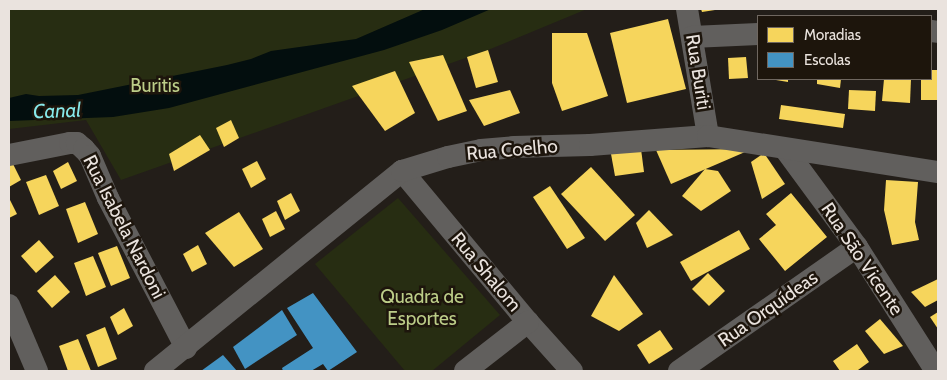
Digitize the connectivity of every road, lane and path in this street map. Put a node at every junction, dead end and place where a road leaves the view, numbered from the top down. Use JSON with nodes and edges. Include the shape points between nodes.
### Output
{"nodes":[{"id":1,"x":687,"y":9,"type":"edge"},
{"id":2,"x":757,"y":34,"type":"edge"},
{"id":3,"x":692,"y":37,"type":"junction"},
{"id":4,"x":708,"y":136,"type":"junction"},
{"id":5,"x":785,"y":149,"type":"junction"},
{"id":6,"x":9,"y":155,"type":"edge"},
{"id":7,"x":402,"y":172,"type":"junction"},
{"id":8,"x":938,"y":172,"type":"edge"},
{"id":9,"x":857,"y":247,"type":"junction"},
{"id":10,"x":9,"y":305,"type":"edge"},
{"id":11,"x":528,"y":322,"type":"junction"},
{"id":12,"x":186,"y":348,"type":"junction"},
{"id":13,"x":36,"y":371,"type":"edge"},
{"id":14,"x":155,"y":371,"type":"edge"},
{"id":15,"x":465,"y":371,"type":"edge"},
{"id":16,"x":572,"y":371,"type":"edge"},
{"id":17,"x":679,"y":371,"type":"edge"},
{"id":18,"x":936,"y":371,"type":"edge"}],
"edges":[{"from":1,"to":3,"type":"street","name":"Rua Buriti"},
{"from":2,"to":3,"type":"street"},
{"from":3,"to":4,"type":"street","name":"Rua Buriti"},
{"from":4,"to":5,"type":"street","name":"Rua Coelho"},
{"from":4,"to":7,"type":"street","name":"Rua Coelho","via":[[482,150]]},
{"from":5,"to":8,"type":"street","name":"Rua Coelho"},
{"from":5,"to":9,"type":"street","name":"Rua São Vicente"},
{"from":6,"to":12,"type":"street","name":"Rua Isabela Nardoni","via":[[70,143],[77,143],[84,149]]},
{"from":7,"to":11,"type":"street","name":"Rua Shalom"},
{"from":7,"to":12,"type":"street","name":"Rua Coelho"},
{"from":9,"to":17,"type":"street","name":"Rua Orquídeas"},
{"from":9,"to":18,"type":"street","name":"Rua São Vicente"},
{"from":10,"to":13,"type":"street"},
{"from":11,"to":15,"type":"street"},
{"from":11,"to":16,"type":"street","name":"Rua Shalom"},
{"from":12,"to":14,"type":"street","name":"Rua Coelho"}]}
